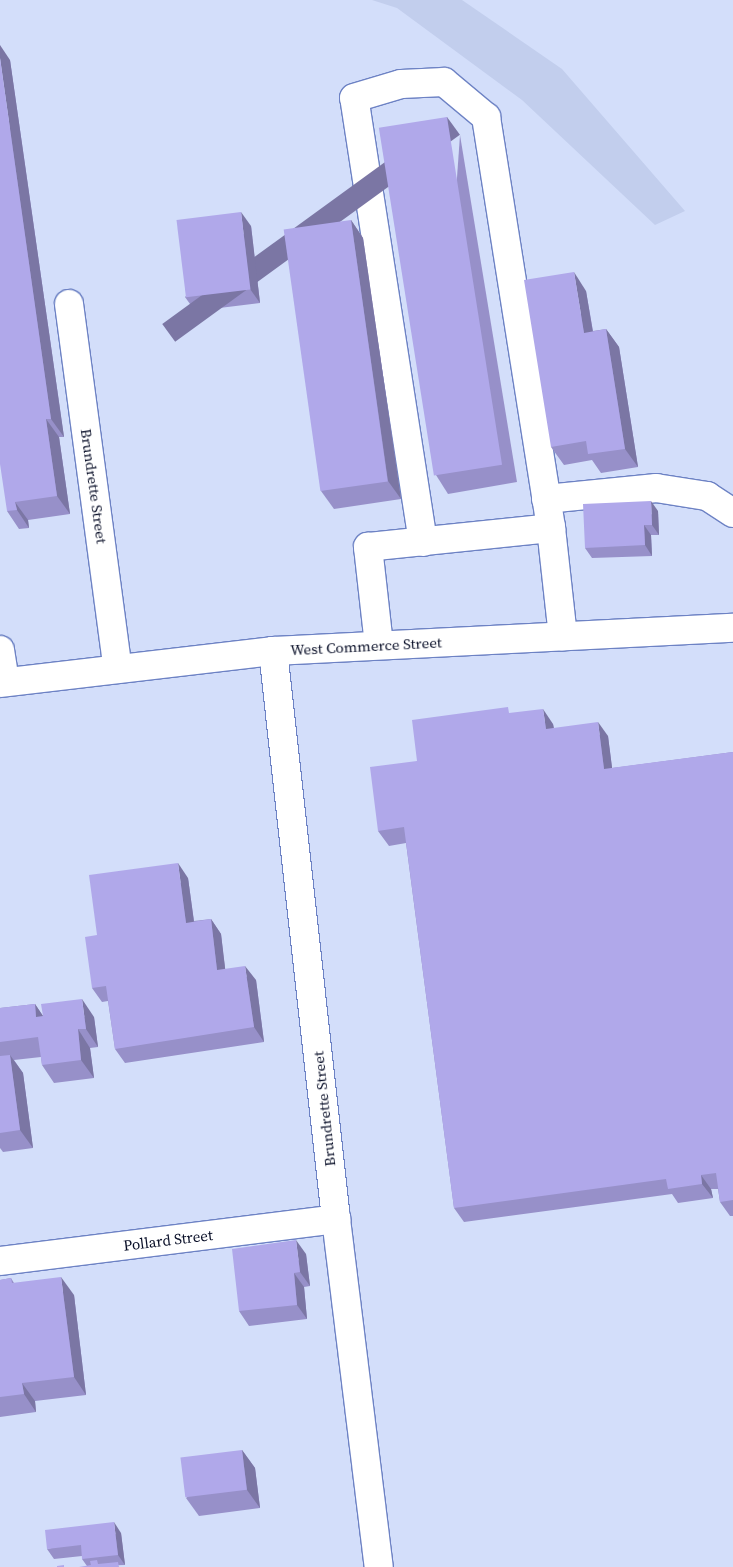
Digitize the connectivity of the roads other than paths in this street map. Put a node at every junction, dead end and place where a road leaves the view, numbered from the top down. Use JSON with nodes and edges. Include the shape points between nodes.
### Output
{"nodes":[{"id":1,"x":69,"y":304,"type":"dead end"},
{"id":2,"x":546,"y":499,"type":"junction"},
{"id":3,"x":733,"y":513,"type":"edge"},
{"id":4,"x":551,"y":528,"type":"junction"},
{"id":5,"x":423,"y":542,"type":"junction"},
{"id":6,"x":733,"y":628,"type":"edge"},
{"id":7,"x":563,"y":636,"type":"junction"},
{"id":8,"x":379,"y":645,"type":"junction"},
{"id":9,"x":0,"y":650,"type":"edge"},
{"id":10,"x":273,"y":651,"type":"junction"},
{"id":11,"x":118,"y":669,"type":"junction"},
{"id":12,"x":2,"y":683,"type":"edge"},
{"id":13,"x":336,"y":1219,"type":"junction"},
{"id":14,"x":0,"y":1261,"type":"edge"},
{"id":15,"x":379,"y":1567,"type":"edge"}],
"edges":[{"from":1,"to":11,"type":"street","name":"Brundrette Street"},
{"from":2,"to":3,"type":"street","via":[[656,488],[707,496]]},
{"from":2,"to":4,"type":"street"},
{"from":2,"to":5,"type":"street","via":[[486,117],[444,82],[400,84],[354,98]]},
{"from":4,"to":5,"type":"street"},
{"from":4,"to":7,"type":"street"},
{"from":5,"to":8,"type":"street","via":[[368,548]]},
{"from":6,"to":7,"type":"street","name":"West Commerce Street"},
{"from":7,"to":8,"type":"street","name":"West Commerce Street"},
{"from":8,"to":10,"type":"street","name":"West Commerce Street"},
{"from":9,"to":12,"type":"street"},
{"from":10,"to":11,"type":"street","name":"West Commerce Street"},
{"from":10,"to":13,"type":"street","name":"Brundrette Street"},
{"from":11,"to":12,"type":"street","name":"West Commerce Street"},
{"from":13,"to":14,"type":"street","name":"Pollard Street"},
{"from":13,"to":15,"type":"street","name":"Brundrette Street"}]}
